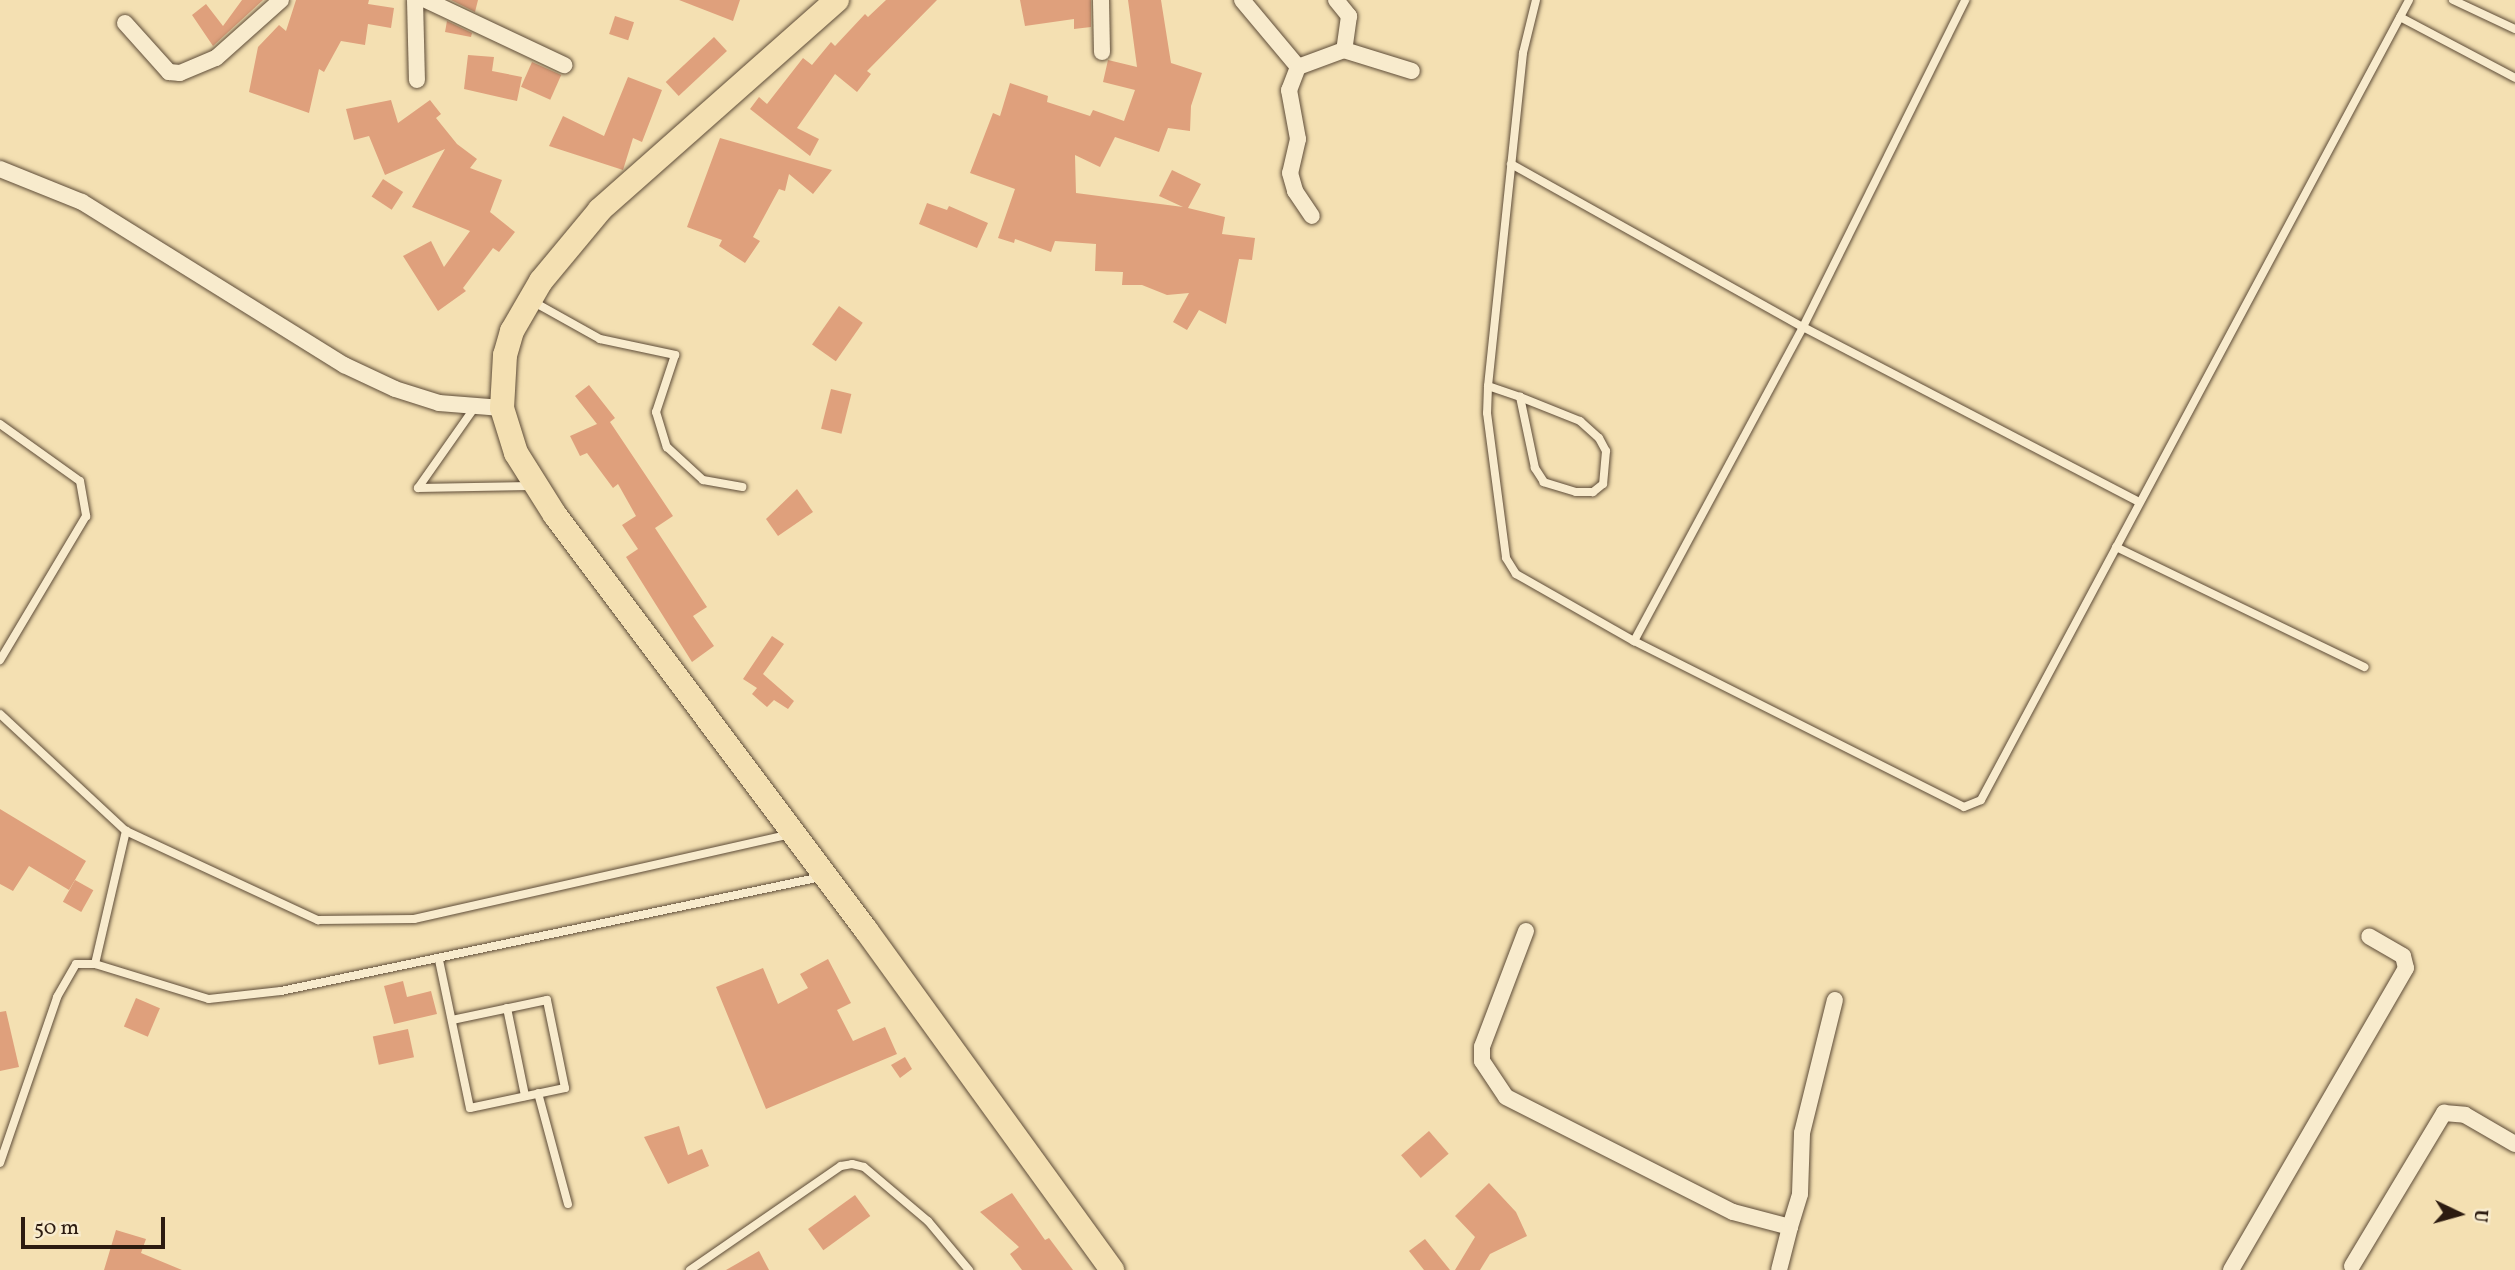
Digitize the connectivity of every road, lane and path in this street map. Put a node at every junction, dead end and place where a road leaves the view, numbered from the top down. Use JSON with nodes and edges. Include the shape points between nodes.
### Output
{"nodes":[{"id":1,"x":281,"y":0,"type":"edge"},
{"id":2,"x":415,"y":0,"type":"edge"},
{"id":3,"x":425,"y":0,"type":"edge"},
{"id":4,"x":837,"y":0,"type":"edge"},
{"id":5,"x":1101,"y":0,"type":"edge"},
{"id":6,"x":1242,"y":0,"type":"edge"},
{"id":7,"x":1336,"y":0,"type":"edge"},
{"id":8,"x":1536,"y":0,"type":"edge"},
{"id":9,"x":1965,"y":0,"type":"edge"},
{"id":10,"x":2409,"y":0,"type":"edge"},
{"id":11,"x":2453,"y":0,"type":"edge"},
{"id":12,"x":2400,"y":17,"type":"junction"},
{"id":13,"x":125,"y":23,"type":"dead end"},
{"id":14,"x":2515,"y":29,"type":"edge"},
{"id":15,"x":1344,"y":50,"type":"junction"},
{"id":16,"x":1102,"y":52,"type":"dead end"},
{"id":17,"x":564,"y":65,"type":"dead end"},
{"id":18,"x":1298,"y":68,"type":"junction"},
{"id":19,"x":1412,"y":71,"type":"dead end"},
{"id":20,"x":2515,"y":78,"type":"edge"},
{"id":21,"x":417,"y":80,"type":"dead end"},
{"id":22,"x":1511,"y":164,"type":"junction"},
{"id":23,"x":0,"y":169,"type":"edge"},
{"id":24,"x":1312,"y":216,"type":"dead end"},
{"id":25,"x":530,"y":299,"type":"junction"},
{"id":26,"x":1803,"y":327,"type":"junction"},
{"id":27,"x":1488,"y":386,"type":"junction"},
{"id":28,"x":1520,"y":397,"type":"junction"},
{"id":29,"x":475,"y":406,"type":"junction"},
{"id":30,"x":502,"y":408,"type":"junction"},
{"id":31,"x":0,"y":424,"type":"edge"},
{"id":32,"x":537,"y":486,"type":"junction"},
{"id":33,"x":742,"y":487,"type":"dead end"},
{"id":34,"x":2139,"y":502,"type":"junction"},
{"id":35,"x":2116,"y":547,"type":"junction"},
{"id":36,"x":1634,"y":641,"type":"junction"},
{"id":37,"x":0,"y":660,"type":"edge"},
{"id":38,"x":2364,"y":667,"type":"dead end"},
{"id":39,"x":0,"y":714,"type":"edge"},
{"id":40,"x":126,"y":831,"type":"junction"},
{"id":41,"x":791,"y":834,"type":"junction"},
{"id":42,"x":824,"y":876,"type":"junction"},
{"id":43,"x":1526,"y":931,"type":"dead end"},
{"id":44,"x":2369,"y":936,"type":"dead end"},
{"id":45,"x":439,"y":960,"type":"junction"},
{"id":46,"x":95,"y":964,"type":"junction"},
{"id":47,"x":1835,"y":1000,"type":"dead end"},
{"id":48,"x":507,"y":1008,"type":"junction"},
{"id":49,"x":452,"y":1020,"type":"junction"},
{"id":50,"x":538,"y":1093,"type":"junction"},
{"id":51,"x":526,"y":1096,"type":"junction"},
{"id":52,"x":2515,"y":1144,"type":"edge"},
{"id":53,"x":0,"y":1163,"type":"edge"},
{"id":54,"x":568,"y":1204,"type":"dead end"},
{"id":55,"x":1790,"y":1227,"type":"junction"},
{"id":56,"x":2353,"y":1266,"type":"dead end"},
{"id":57,"x":690,"y":1270,"type":"edge"},
{"id":58,"x":969,"y":1270,"type":"edge"},
{"id":59,"x":1112,"y":1270,"type":"edge"},
{"id":60,"x":1779,"y":1270,"type":"edge"},
{"id":61,"x":2231,"y":1270,"type":"edge"}],
"edges":[{"from":1,"to":13,"type":"street","via":[[216,58],[180,73],[169,72]]},
{"from":2,"to":21,"type":"street"},
{"from":3,"to":17,"type":"street"},
{"from":4,"to":25,"type":"main road","via":[[600,210]]},
{"from":5,"to":16,"type":"street"},
{"from":6,"to":18,"type":"street"},
{"from":7,"to":15,"type":"street","via":[[1349,13]]},
{"from":8,"to":22,"type":"lane","via":[[1524,53]]},
{"from":9,"to":26,"type":"lane"},
{"from":10,"to":12,"type":"lane"},
{"from":11,"to":14,"type":"lane"},
{"from":12,"to":20,"type":"lane"},
{"from":12,"to":34,"type":"lane"},
{"from":15,"to":18,"type":"street"},
{"from":15,"to":19,"type":"street"},
{"from":18,"to":24,"type":"street","via":[[1290,90],[1298,139],[1290,173],[1295,191]]},
{"from":22,"to":26,"type":"lane"},
{"from":22,"to":27,"type":"lane"},
{"from":23,"to":29,"type":"street","via":[[82,202],[357,371],[421,399]]},
{"from":25,"to":30,"type":"main road","via":[[505,355]]},
{"from":25,"to":33,"type":"lane","via":[[600,339],[675,355],[656,412],[667,447],[703,480]]},
{"from":26,"to":34,"type":"lane"},
{"from":26,"to":36,"type":"lane"},
{"from":27,"to":28,"type":"lane"},
{"from":27,"to":36,"type":"lane","via":[[1506,558],[1517,574]]},
{"from":28,"to":28,"type":"lane","via":[[1535,468],[1544,482],[1576,492],[1593,492],[1603,484],[1606,451],[1599,438],[1580,421]]},
{"from":29,"to":30,"type":"street"},
{"from":29,"to":32,"type":"lane","via":[[418,488]]},
{"from":30,"to":32,"type":"main road","via":[[516,453]]},
{"from":31,"to":37,"type":"lane","via":[[80,481],[86,516]]},
{"from":32,"to":41,"type":"main road"},
{"from":34,"to":35,"type":"lane"},
{"from":35,"to":36,"type":"lane","via":[[1981,800],[1973,807],[1964,807]]},
{"from":35,"to":38,"type":"lane"},
{"from":39,"to":40,"type":"lane"},
{"from":40,"to":41,"type":"lane","via":[[318,920],[379,921],[414,919]]},
{"from":40,"to":46,"type":"lane"},
{"from":41,"to":42,"type":"main road"},
{"from":42,"to":45,"type":"lane"},
{"from":42,"to":59,"type":"main road"},
{"from":43,"to":55,"type":"street","via":[[1482,1047],[1482,1061],[1506,1097],[1733,1212]]},
{"from":44,"to":61,"type":"street","via":[[2403,956],[2406,968]]},
{"from":45,"to":46,"type":"lane","via":[[281,991],[209,999]]},
{"from":45,"to":49,"type":"lane"},
{"from":46,"to":53,"type":"lane","via":[[76,964],[57,997]]},
{"from":47,"to":55,"type":"street","via":[[1802,1133],[1800,1194]]},
{"from":48,"to":49,"type":"lane"},
{"from":48,"to":50,"type":"lane","via":[[547,1000],[565,1088]]},
{"from":48,"to":51,"type":"lane"},
{"from":49,"to":51,"type":"lane","via":[[470,1108]]},
{"from":50,"to":51,"type":"lane"},
{"from":50,"to":54,"type":"lane"},
{"from":52,"to":56,"type":"street","via":[[2465,1115],[2444,1113]]},
{"from":55,"to":60,"type":"street"},
{"from":57,"to":58,"type":"lane","via":[[841,1166],[852,1164],[864,1167],[928,1221]]}]}
